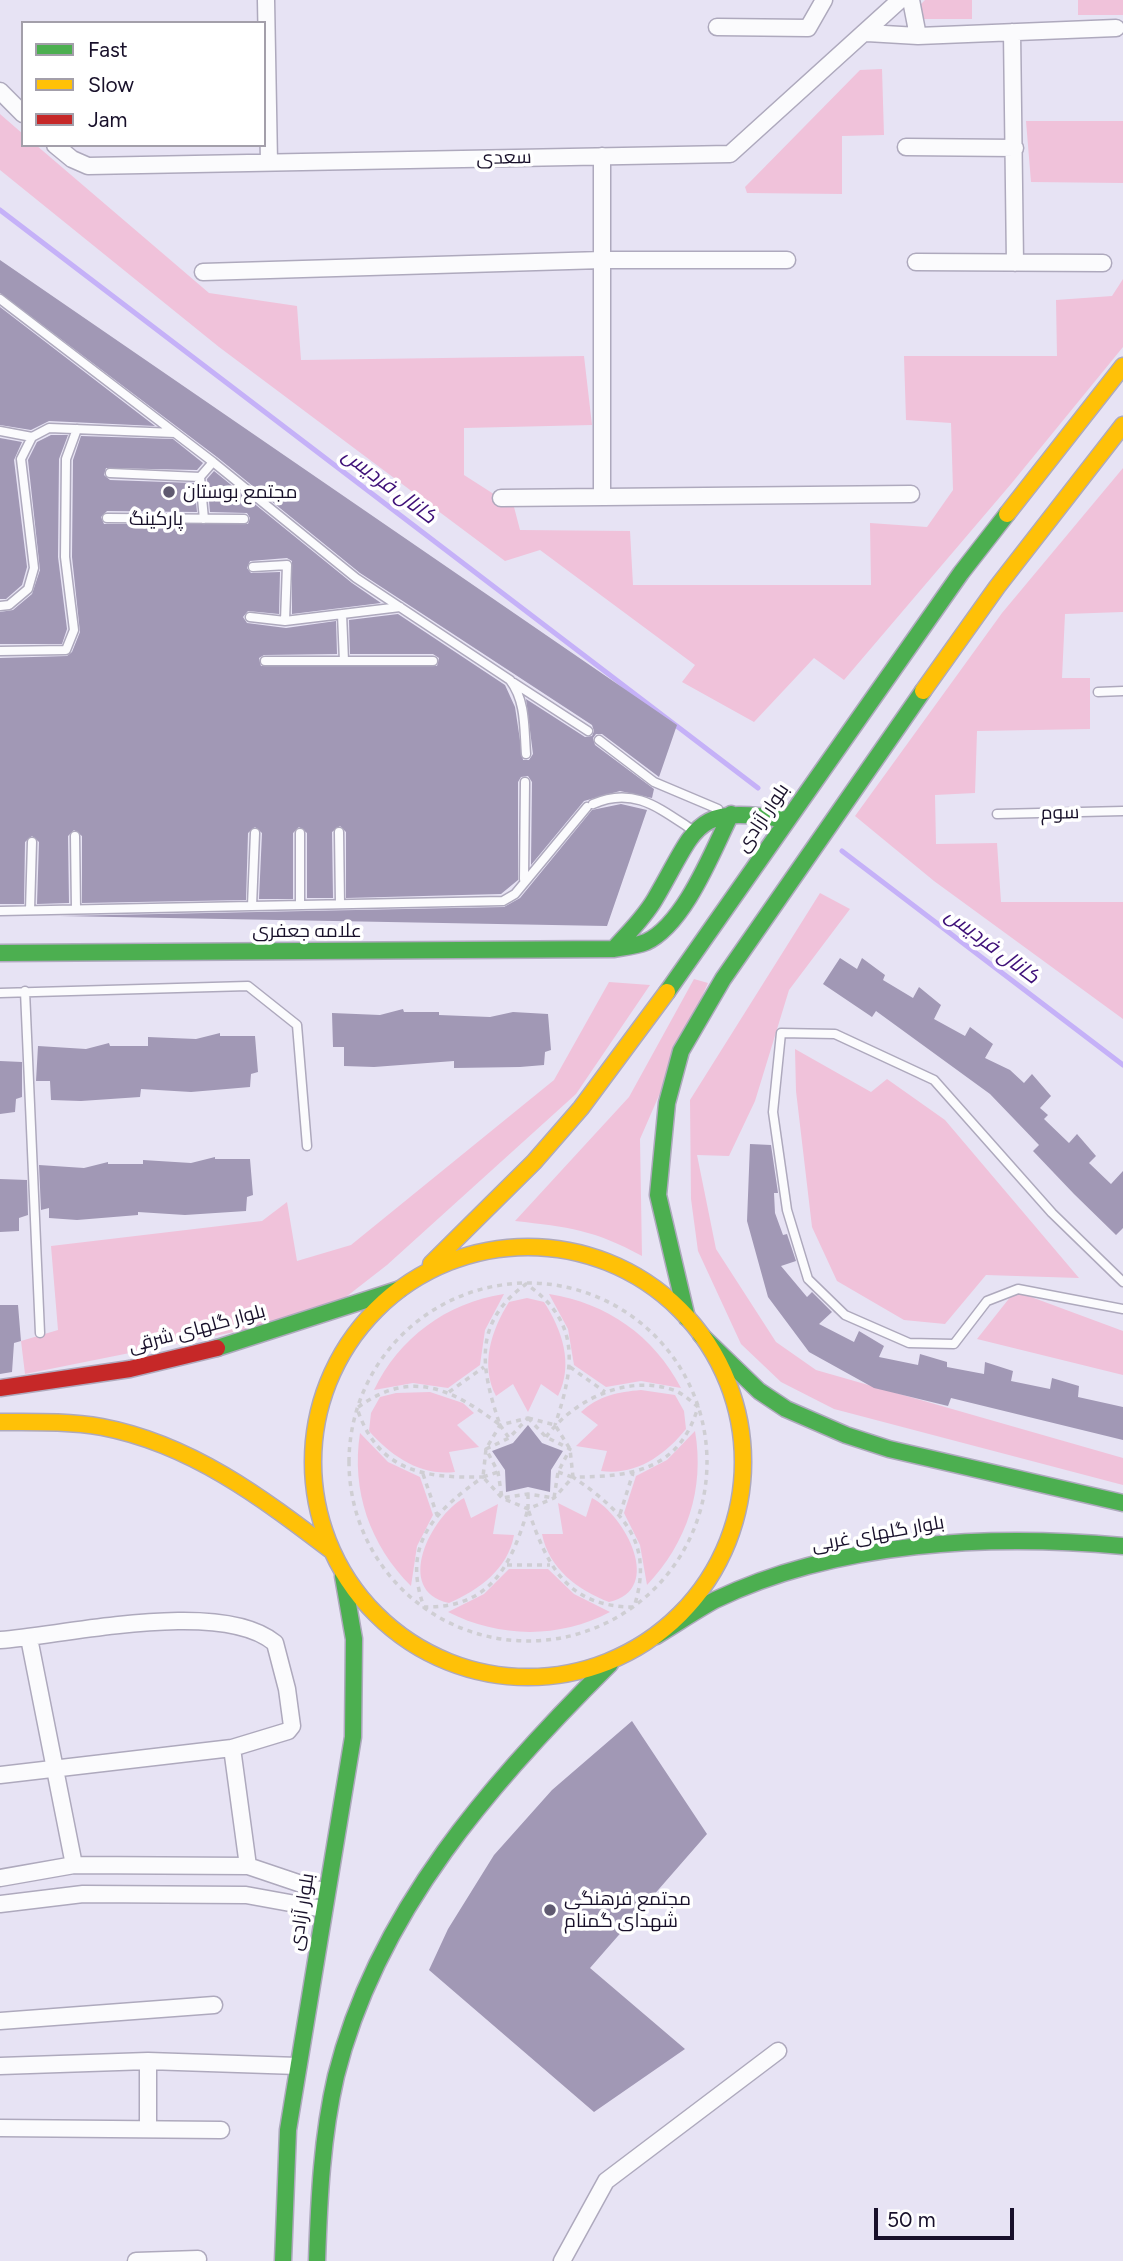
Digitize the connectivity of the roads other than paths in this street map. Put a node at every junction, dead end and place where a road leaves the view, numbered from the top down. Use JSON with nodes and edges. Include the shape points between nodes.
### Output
{"nodes":[{"id":1,"x":266,"y":0,"type":"edge"},
{"id":2,"x":824,"y":0,"type":"edge"},
{"id":3,"x":900,"y":0,"type":"edge"},
{"id":4,"x":911,"y":0,"type":"edge"},
{"id":5,"x":265,"y":21,"type":"edge"},
{"id":6,"x":717,"y":27,"type":"dead end"},
{"id":7,"x":1116,"y":28,"type":"dead end"},
{"id":8,"x":1012,"y":32,"type":"junction"},
{"id":9,"x":867,"y":33,"type":"junction"},
{"id":10,"x":918,"y":36,"type":"junction"},
{"id":11,"x":266,"y":64,"type":"edge"},
{"id":12,"x":0,"y":91,"type":"edge"},
{"id":13,"x":21,"y":112,"type":"edge"},
{"id":14,"x":57,"y":147,"type":"edge"},
{"id":15,"x":906,"y":147,"type":"dead end"},
{"id":16,"x":1015,"y":148,"type":"junction"},
{"id":17,"x":602,"y":156,"type":"junction"},
{"id":18,"x":269,"y":162,"type":"junction"},
{"id":19,"x":603,"y":260,"type":"junction"},
{"id":20,"x":787,"y":260,"type":"dead end"},
{"id":21,"x":916,"y":262,"type":"dead end"},
{"id":22,"x":1015,"y":262,"type":"junction"},
{"id":23,"x":1103,"y":263,"type":"dead end"},
{"id":24,"x":203,"y":272,"type":"dead end"},
{"id":25,"x":0,"y":299,"type":"edge"},
{"id":26,"x":1123,"y":366,"type":"edge"},
{"id":27,"x":1123,"y":425,"type":"edge"},
{"id":28,"x":77,"y":429,"type":"junction"},
{"id":29,"x":0,"y":431,"type":"edge"},
{"id":30,"x":175,"y":433,"type":"junction"},
{"id":31,"x":32,"y":437,"type":"junction"},
{"id":32,"x":213,"y":462,"type":"junction"},
{"id":33,"x":110,"y":473,"type":"dead end"},
{"id":34,"x":200,"y":477,"type":"junction"},
{"id":35,"x":911,"y":494,"type":"dead end"},
{"id":36,"x":603,"y":497,"type":"junction"},
{"id":37,"x":501,"y":498,"type":"dead end"},
{"id":38,"x":107,"y":518,"type":"dead end"},
{"id":39,"x":204,"y":519,"type":"junction"},
{"id":40,"x":244,"y":519,"type":"dead end"},
{"id":41,"x":253,"y":567,"type":"dead end"},
{"id":42,"x":0,"y":606,"type":"edge"},
{"id":43,"x":400,"y":607,"type":"junction"},
{"id":44,"x":342,"y":614,"type":"junction"},
{"id":45,"x":250,"y":617,"type":"dead end"},
{"id":46,"x":285,"y":621,"type":"junction"},
{"id":47,"x":0,"y":650,"type":"edge"},
{"id":48,"x":265,"y":661,"type":"dead end"},
{"id":49,"x":433,"y":661,"type":"dead end"},
{"id":50,"x":344,"y":662,"type":"junction"},
{"id":51,"x":510,"y":680,"type":"junction"},
{"id":52,"x":1123,"y":691,"type":"edge"},
{"id":53,"x":1098,"y":692,"type":"dead end"},
{"id":54,"x":588,"y":731,"type":"dead end"},
{"id":55,"x":599,"y":740,"type":"dead end"},
{"id":56,"x":526,"y":754,"type":"dead end"},
{"id":57,"x":525,"y":782,"type":"dead end"},
{"id":58,"x":1123,"y":811,"type":"edge"},
{"id":59,"x":730,"y":814,"type":"junction"},
{"id":60,"x":997,"y":814,"type":"dead end"},
{"id":61,"x":787,"y":820,"type":"junction"},
{"id":62,"x":691,"y":829,"type":"junction"},
{"id":63,"x":340,"y":832,"type":"dead end"},
{"id":64,"x":255,"y":833,"type":"dead end"},
{"id":65,"x":300,"y":833,"type":"dead end"},
{"id":66,"x":75,"y":836,"type":"dead end"},
{"id":67,"x":32,"y":842,"type":"dead end"},
{"id":68,"x":524,"y":879,"type":"junction"},
{"id":69,"x":340,"y":904,"type":"junction"},
{"id":70,"x":300,"y":905,"type":"junction"},
{"id":71,"x":253,"y":906,"type":"junction"},
{"id":72,"x":76,"y":909,"type":"junction"},
{"id":73,"x":30,"y":910,"type":"junction"},
{"id":74,"x":0,"y":911,"type":"edge"},
{"id":75,"x":614,"y":949,"type":"junction"},
{"id":76,"x":0,"y":953,"type":"edge"},
{"id":77,"x":25,"y":991,"type":"junction"},
{"id":78,"x":0,"y":993,"type":"edge"},
{"id":79,"x":307,"y":1146,"type":"dead end"},
{"id":80,"x":419,"y":1277,"type":"junction"},
{"id":81,"x":1123,"y":1282,"type":"edge"},
{"id":82,"x":400,"y":1289,"type":"junction"},
{"id":83,"x":1123,"y":1309,"type":"edge"},
{"id":84,"x":687,"y":1318,"type":"junction"},
{"id":85,"x":40,"y":1333,"type":"dead end"},
{"id":86,"x":701,"y":1335,"type":"junction"},
{"id":87,"x":0,"y":1388,"type":"edge"},
{"id":88,"x":0,"y":1422,"type":"edge"},
{"id":89,"x":1123,"y":1503,"type":"edge"},
{"id":90,"x":1123,"y":1546,"type":"edge"},
{"id":91,"x":332,"y":1551,"type":"junction"},
{"id":92,"x":342,"y":1571,"type":"junction"},
{"id":93,"x":656,"y":1636,"type":"junction"},
{"id":94,"x":29,"y":1638,"type":"junction"},
{"id":95,"x":0,"y":1640,"type":"edge"},
{"id":96,"x":617,"y":1658,"type":"junction"},
{"id":97,"x":232,"y":1748,"type":"junction"},
{"id":98,"x":57,"y":1770,"type":"junction"},
{"id":99,"x":0,"y":1775,"type":"edge"},
{"id":100,"x":75,"y":1865,"type":"junction"},
{"id":101,"x":248,"y":1866,"type":"junction"},
{"id":102,"x":0,"y":1878,"type":"edge"},
{"id":103,"x":326,"y":1892,"type":"junction"},
{"id":104,"x":0,"y":1904,"type":"edge"},
{"id":105,"x":323,"y":1909,"type":"junction"},
{"id":106,"x":214,"y":2005,"type":"dead end"},
{"id":107,"x":0,"y":2021,"type":"edge"},
{"id":108,"x":778,"y":2051,"type":"dead end"},
{"id":109,"x":148,"y":2061,"type":"junction"},
{"id":110,"x":0,"y":2066,"type":"edge"},
{"id":111,"x":298,"y":2066,"type":"junction"},
{"id":112,"x":0,"y":2127,"type":"edge"},
{"id":113,"x":148,"y":2129,"type":"junction"},
{"id":114,"x":221,"y":2130,"type":"dead end"},
{"id":115,"x":198,"y":2259,"type":"dead end"},
{"id":116,"x":136,"y":2261,"type":"edge"},
{"id":117,"x":283,"y":2261,"type":"edge"},
{"id":118,"x":317,"y":2261,"type":"edge"},
{"id":119,"x":562,"y":2261,"type":"edge"}],
"edges":[{"from":1,"to":5,"type":"street"},
{"from":2,"to":6,"type":"street","via":[[808,28]]},
{"from":3,"to":9,"type":"street","name":"سعدی"},
{"from":4,"to":10,"type":"street"},
{"from":7,"to":8,"type":"street"},
{"from":8,"to":10,"type":"street"},
{"from":8,"to":16,"type":"street"},
{"from":9,"to":10,"type":"street"},
{"from":9,"to":17,"type":"street","name":"سعدی","via":[[730,154]]},
{"from":11,"to":18,"type":"street"},
{"from":12,"to":13,"type":"street"},
{"from":14,"to":18,"type":"street","name":"سعدی","via":[[88,166]]},
{"from":15,"to":16,"type":"street"},
{"from":16,"to":22,"type":"street"},
{"from":17,"to":18,"type":"street","name":"سعدی"},
{"from":17,"to":19,"type":"street"},
{"from":19,"to":20,"type":"street"},
{"from":19,"to":24,"type":"street"},
{"from":19,"to":36,"type":"street"},
{"from":21,"to":22,"type":"street"},
{"from":22,"to":23,"type":"street"},
{"from":25,"to":30,"type":"lane"},
{"from":26,"to":61,"type":"main road","name":"بلوار آزادی","via":[[961,573]]},
{"from":27,"to":84,"type":"main road","via":[[997,587],[861,777],[723,979],[681,1051],[664,1115],[658,1195]]},
{"from":28,"to":30,"type":"lane"},
{"from":28,"to":31,"type":"lane","via":[[49,428]]},
{"from":28,"to":47,"type":"lane","via":[[66,459],[65,557],[74,630],[66,650]]},
{"from":29,"to":31,"type":"lane"},
{"from":30,"to":32,"type":"lane"},
{"from":31,"to":42,"type":"lane","via":[[21,459],[34,568],[28,589],[9,606]]},
{"from":32,"to":34,"type":"lane"},
{"from":32,"to":43,"type":"lane","via":[[356,578]]},
{"from":33,"to":34,"type":"lane"},
{"from":34,"to":39,"type":"lane","name":"پارکینگ"},
{"from":35,"to":36,"type":"street"},
{"from":36,"to":37,"type":"street"},
{"from":38,"to":39,"type":"lane","name":"پارکینگ"},
{"from":39,"to":40,"type":"lane","name":"پارکینگ"},
{"from":41,"to":46,"type":"lane","via":[[288,565]]},
{"from":43,"to":44,"type":"lane"},
{"from":43,"to":51,"type":"lane"},
{"from":44,"to":46,"type":"lane"},
{"from":44,"to":50,"type":"lane"},
{"from":45,"to":46,"type":"lane"},
{"from":48,"to":50,"type":"lane"},
{"from":49,"to":50,"type":"lane"},
{"from":51,"to":54,"type":"lane"},
{"from":51,"to":56,"type":"lane","via":[[523,711]]},
{"from":52,"to":53,"type":"lane"},
{"from":55,"to":59,"type":"lane","via":[[654,782]]},
{"from":57,"to":68,"type":"lane"},
{"from":58,"to":60,"type":"lane","name":"سوم"},
{"from":59,"to":61,"type":"main road"},
{"from":59,"to":62,"type":"main road","via":[[708,818]]},
{"from":59,"to":75,"type":"main road","name":"علامه جعفری","via":[[703,871],[665,928],[649,942]]},
{"from":61,"to":80,"type":"main road","name":"بلوار آزادی","via":[[581,1108]]},
{"from":62,"to":68,"type":"lane","via":[[638,797],[615,797],[590,806]]},
{"from":62,"to":75,"type":"main road","via":[[653,902]]},
{"from":63,"to":69,"type":"lane"},
{"from":64,"to":71,"type":"lane"},
{"from":65,"to":70,"type":"lane"},
{"from":66,"to":72,"type":"lane"},
{"from":67,"to":73,"type":"lane"},
{"from":68,"to":69,"type":"lane","via":[[515,894],[503,901]]},
{"from":69,"to":70,"type":"lane"},
{"from":70,"to":71,"type":"lane"},
{"from":71,"to":72,"type":"lane"},
{"from":72,"to":73,"type":"lane"},
{"from":73,"to":74,"type":"lane"},
{"from":75,"to":76,"type":"main road","name":"علامه جعفری"},
{"from":77,"to":78,"type":"lane"},
{"from":77,"to":79,"type":"lane","via":[[248,986],[297,1025]]},
{"from":77,"to":85,"type":"lane"},
{"from":80,"to":82,"type":"main road"},
{"from":80,"to":84,"type":"main road","via":[[481,1253],[549,1249],[593,1258],[634,1276]]},
{"from":81,"to":83,"type":"lane","via":[[1052,1213],[934,1080],[835,1034],[781,1033],[773,1112],[786,1210],[808,1279],[845,1315],[909,1343],[954,1344],[986,1301],[1018,1289]]},
{"from":82,"to":87,"type":"main road","name":"بلوار گلهای شرقی","via":[[211,1350],[130,1369]]},
{"from":82,"to":91,"type":"main road","via":[[353,1337],[322,1397],[313,1441],[313,1475],[317,1508]]},
{"from":84,"to":86,"type":"main road"},
{"from":86,"to":89,"type":"main road","via":[[768,1397],[846,1435]]},
{"from":86,"to":93,"type":"main road","via":[[724,1374],[738,1417],[741,1495],[715,1569],[689,1605]]},
{"from":88,"to":91,"type":"main road","via":[[43,1420],[98,1426],[159,1440],[208,1462]]},
{"from":90,"to":93,"type":"main road","name":"بلوار گلهای غربی","via":[[983,1539],[867,1554],[723,1597]]},
{"from":91,"to":92,"type":"main road"},
{"from":92,"to":96,"type":"main road","via":[[369,1607],[394,1630],[421,1649],[463,1667],[529,1677],[574,1672]]},
{"from":92,"to":103,"type":"main road","name":"بلوار آزادی","via":[[354,1639],[353,1737]]},
{"from":93,"to":96,"type":"main road"},
{"from":94,"to":95,"type":"street"},
{"from":94,"to":97,"type":"street","via":[[132,1624],[210,1621],[239,1626],[270,1639],[287,1689],[292,1726]]},
{"from":94,"to":98,"type":"street"},
{"from":96,"to":118,"type":"main road","via":[[537,1735],[481,1799],[434,1862],[377,1966],[343,2054],[325,2144]]},
{"from":97,"to":98,"type":"street"},
{"from":97,"to":101,"type":"street"},
{"from":98,"to":99,"type":"street"},
{"from":98,"to":100,"type":"street"},
{"from":100,"to":101,"type":"street"},
{"from":100,"to":102,"type":"street"},
{"from":101,"to":103,"type":"street"},
{"from":103,"to":105,"type":"main road","name":"بلوار آزادی"},
{"from":104,"to":105,"type":"street","via":[[83,1894],[246,1895]]},
{"from":105,"to":111,"type":"main road","name":"بلوار آزادی"},
{"from":106,"to":107,"type":"street"},
{"from":108,"to":119,"type":"street","via":[[606,2181]]},
{"from":109,"to":110,"type":"street"},
{"from":109,"to":111,"type":"street"},
{"from":109,"to":113,"type":"street"},
{"from":111,"to":117,"type":"main road","name":"بلوار آزادی","via":[[288,2130]]},
{"from":112,"to":113,"type":"street"},
{"from":113,"to":114,"type":"street"},
{"from":115,"to":116,"type":"street"}]}
